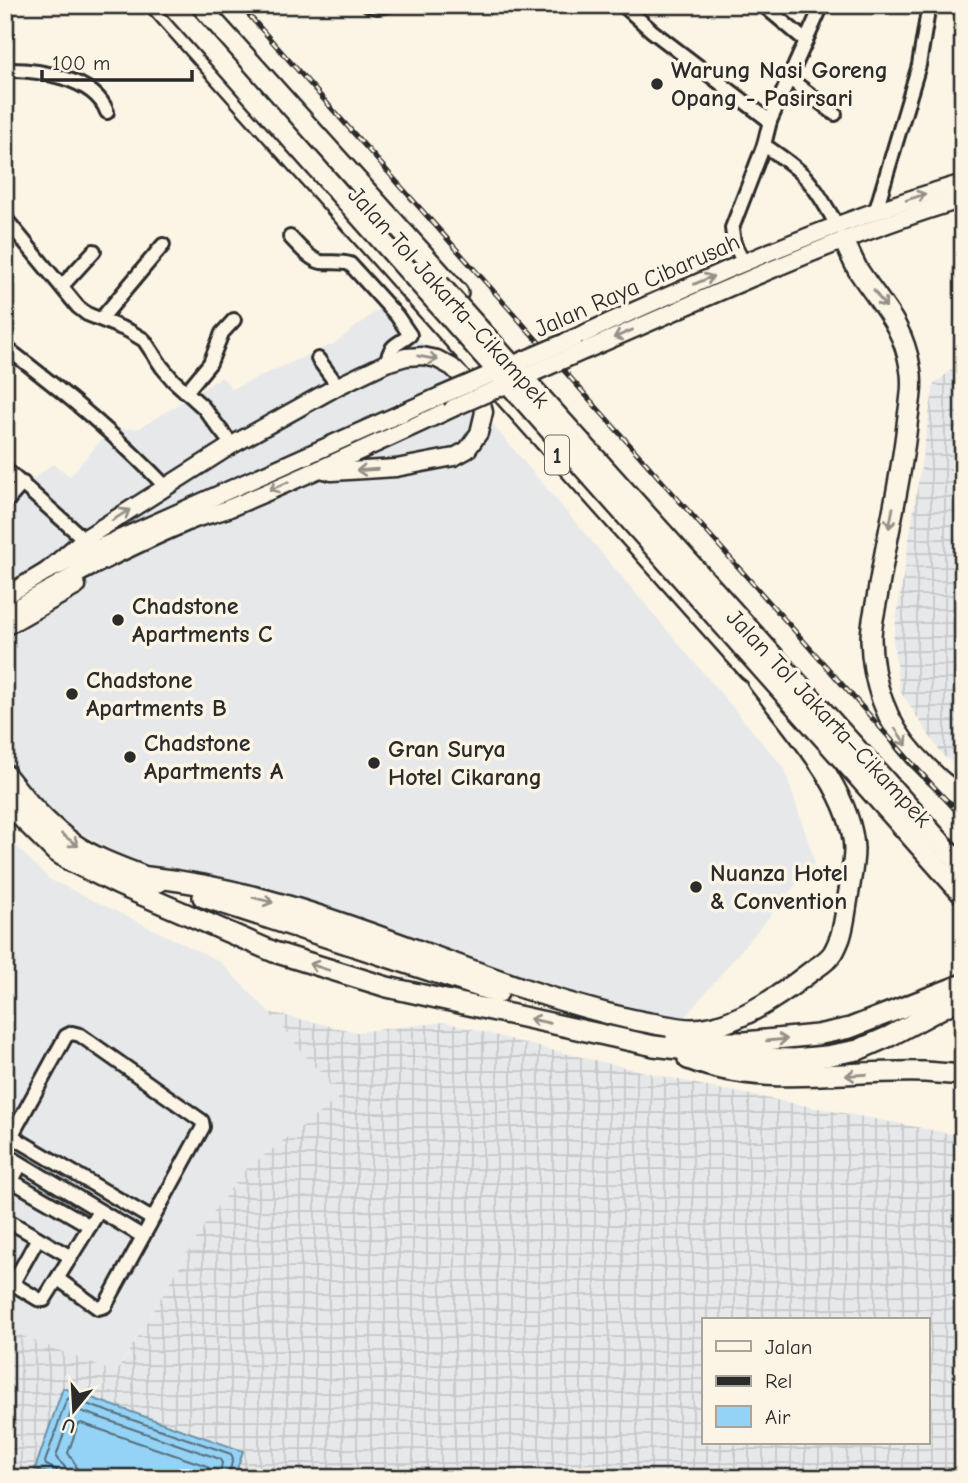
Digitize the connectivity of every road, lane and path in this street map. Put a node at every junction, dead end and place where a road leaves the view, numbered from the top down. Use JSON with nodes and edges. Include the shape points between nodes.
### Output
{"nodes":[{"id":1,"x":156,"y":5,"type":"edge"},
{"id":2,"x":172,"y":5,"type":"edge"},
{"id":3,"x":187,"y":5,"type":"edge"},
{"id":4,"x":200,"y":5,"type":"edge"},
{"id":5,"x":369,"y":5,"type":"edge"},
{"id":6,"x":389,"y":5,"type":"edge"},
{"id":7,"x":623,"y":5,"type":"edge"},
{"id":8,"x":764,"y":5,"type":"edge"},
{"id":9,"x":822,"y":5,"type":"edge"},
{"id":10,"x":929,"y":5,"type":"edge"},
{"id":11,"x":806,"y":41,"type":"junction"},
{"id":12,"x":5,"y":70,"type":"edge"},
{"id":13,"x":790,"y":79,"type":"junction"},
{"id":14,"x":107,"y":112,"type":"dead end"},
{"id":15,"x":835,"y":114,"type":"dead end"},
{"id":16,"x":770,"y":121,"type":"junction"},
{"id":17,"x":764,"y":145,"type":"junction"},
{"id":18,"x":963,"y":183,"type":"edge"},
{"id":19,"x":963,"y":199,"type":"edge"},
{"id":20,"x":876,"y":210,"type":"junction"},
{"id":21,"x":5,"y":218,"type":"edge"},
{"id":22,"x":884,"y":226,"type":"junction"},
{"id":23,"x":841,"y":233,"type":"junction"},
{"id":24,"x":290,"y":237,"type":"dead end"},
{"id":25,"x":163,"y":245,"type":"dead end"},
{"id":26,"x":94,"y":251,"type":"dead end"},
{"id":27,"x":744,"y":263,"type":"junction"},
{"id":28,"x":62,"y":286,"type":"junction"},
{"id":29,"x":101,"y":319,"type":"junction"},
{"id":30,"x":234,"y":320,"type":"dead end"},
{"id":31,"x":580,"y":344,"type":"junction"},
{"id":32,"x":5,"y":347,"type":"edge"},
{"id":33,"x":318,"y":359,"type":"dead end"},
{"id":34,"x":386,"y":363,"type":"junction"},
{"id":35,"x":338,"y":386,"type":"junction"},
{"id":36,"x":186,"y":392,"type":"junction"},
{"id":37,"x":232,"y":446,"type":"junction"},
{"id":38,"x":5,"y":469,"type":"edge"},
{"id":39,"x":321,"y":469,"type":"junction"},
{"id":40,"x":23,"y":483,"type":"junction"},
{"id":41,"x":166,"y":487,"type":"junction"},
{"id":42,"x":219,"y":494,"type":"junction"},
{"id":43,"x":7,"y":501,"type":"dead end"},
{"id":44,"x":223,"y":511,"type":"junction"},
{"id":45,"x":191,"y":518,"type":"junction"},
{"id":46,"x":84,"y":539,"type":"junction"},
{"id":47,"x":47,"y":571,"type":"junction"},
{"id":48,"x":5,"y":596,"type":"edge"},
{"id":49,"x":5,"y":606,"type":"edge"},
{"id":50,"x":5,"y":615,"type":"edge"},
{"id":51,"x":5,"y":627,"type":"edge"},
{"id":52,"x":748,"y":669,"type":"junction"},
{"id":53,"x":5,"y":774,"type":"edge"},
{"id":54,"x":963,"y":796,"type":"edge"},
{"id":55,"x":5,"y":801,"type":"edge"},
{"id":56,"x":963,"y":855,"type":"edge"},
{"id":57,"x":963,"y":867,"type":"edge"},
{"id":58,"x":148,"y":877,"type":"junction"},
{"id":59,"x":963,"y":897,"type":"edge"},
{"id":60,"x":963,"y":984,"type":"edge"},
{"id":61,"x":963,"y":997,"type":"edge"},
{"id":62,"x":654,"y":1046,"type":"junction"},
{"id":63,"x":963,"y":1076,"type":"edge"},
{"id":64,"x":5,"y":1154,"type":"edge"},
{"id":65,"x":21,"y":1164,"type":"junction"},
{"id":66,"x":8,"y":1187,"type":"edge"},
{"id":67,"x":99,"y":1211,"type":"junction"},
{"id":68,"x":5,"y":1219,"type":"edge"},
{"id":69,"x":152,"y":1219,"type":"junction"},
{"id":70,"x":90,"y":1226,"type":"junction"},
{"id":71,"x":142,"y":1236,"type":"junction"},
{"id":72,"x":38,"y":1238,"type":"junction"},
{"id":73,"x":71,"y":1257,"type":"junction"},
{"id":74,"x":58,"y":1279,"type":"junction"},
{"id":75,"x":9,"y":1281,"type":"edge"}],
"edges":[{"from":1,"to":52,"type":"highway","name":"Jalan Tol Jakarta–Cikampek","number":"1"},
{"from":2,"to":59,"type":"highway","number":"1","bridge":true},
{"from":3,"to":57,"type":"highway","number":"1","bridge":true},
{"from":4,"to":56,"type":"highway","name":"Jalan Tol Jakarta–Cikampek","number":"1"},
{"from":5,"to":6,"type":"street"},
{"from":7,"to":16,"type":"street"},
{"from":8,"to":11,"type":"street"},
{"from":9,"to":11,"type":"street"},
{"from":10,"to":20,"type":"street","via":[[919,65]]},
{"from":11,"to":13,"type":"street"},
{"from":12,"to":14,"type":"street","via":[[35,71],[64,79],[95,94]]},
{"from":13,"to":15,"type":"street"},
{"from":13,"to":16,"type":"street"},
{"from":16,"to":17,"type":"street"},
{"from":17,"to":23,"type":"street","via":[[802,173]]},
{"from":17,"to":27,"type":"street","via":[[732,228]]},
{"from":20,"to":18,"type":"main road","name":"Jalan Raya Cibarusah","one_way":true},
{"from":19,"to":22,"type":"main road","name":"Jalan Raya Cibarusah"},
{"from":20,"to":22,"type":"main road"},
{"from":20,"to":23,"type":"main road","name":"Jalan Raya Cibarusah"},
{"from":21,"to":28,"type":"street"},
{"from":22,"to":23,"type":"main road","name":"Jalan Raya Cibarusah"},
{"from":23,"to":27,"type":"main road","name":"Jalan Raya Cibarusah"},
{"from":23,"to":31,"type":"main road","name":"Jalan Raya Cibarusah","one_way":true,"via":[[745,281]]},
{"from":23,"to":54,"type":"highway","one_way":true,"via":[[858,269],[895,323],[912,383],[871,637],[874,670],[882,701],[906,746],[939,780]]},
{"from":24,"to":34,"type":"street","via":[[314,259],[350,264],[397,316],[410,335],[394,345]]},
{"from":25,"to":29,"type":"street"},
{"from":26,"to":28,"type":"street"},
{"from":31,"to":27,"type":"main road","name":"Jalan Raya Cibarusah","one_way":true,"via":[[629,312]]},
{"from":28,"to":29,"type":"street","via":[[78,307]]},
{"from":29,"to":36,"type":"street","via":[[144,340]]},
{"from":30,"to":36,"type":"street","via":[[222,333],[210,363]]},
{"from":31,"to":39,"type":"main road","name":"Jalan Raya Cibarusah","bridge":true},
{"from":31,"to":42,"type":"main road","name":"Jalan Raya Cibarusah","bridge":true,"via":[[440,396]]},
{"from":32,"to":41,"type":"street","via":[[132,451]]},
{"from":33,"to":35,"type":"street"},
{"from":34,"to":35,"type":"main road"},
{"from":34,"to":39,"type":"main road","one_way":true,"via":[[422,356],[458,372],[483,406],[474,441],[467,450],[439,461],[396,468]]},
{"from":35,"to":37,"type":"main road"},
{"from":36,"to":37,"type":"street","via":[[204,407]]},
{"from":37,"to":41,"type":"main road"},
{"from":38,"to":40,"type":"street"},
{"from":39,"to":44,"type":"main road","name":"Jalan Raya Cibarusah","one_way":true},
{"from":40,"to":43,"type":"street"},
{"from":40,"to":46,"type":"street"},
{"from":46,"to":41,"type":"main road","one_way":true},
{"from":42,"to":45,"type":"main road","name":"Jalan Raya Cibarusah"},
{"from":42,"to":47,"type":"main road","name":"Jalan Raya Cibarusah"},
{"from":44,"to":45,"type":"main road","name":"Jalan Raya Cibarusah"},
{"from":44,"to":51,"type":"main road","name":"Jalan Raya Cibarusah"},
{"from":45,"to":49,"type":"main road","name":"Jalan Raya Cibarusah","via":[[62,575]]},
{"from":45,"to":50,"type":"main road","name":"Jalan Raya Cibarusah"},
{"from":46,"to":47,"type":"main road"},
{"from":47,"to":48,"type":"main road","name":"Jalan Raya Cibarusah"},
{"from":58,"to":52,"type":"highway","one_way":true,"via":[[197,884],[344,923],[575,1005],[692,1029],[712,1026],[755,1009],[833,954],[843,931],[854,850],[850,824],[825,772]]},
{"from":52,"to":59,"type":"highway","name":"Jalan Tol Jakarta–Cikampek","number":"1","via":[[778,693]]},
{"from":53,"to":58,"type":"highway","one_way":true,"via":[[43,820],[75,845]]},
{"from":62,"to":55,"type":"highway","one_way":true,"via":[[387,987],[274,952],[72,862]]},
{"from":58,"to":60,"type":"highway","one_way":true,"via":[[482,988],[636,1029],[707,1042],[817,1035],[849,1028]]},
{"from":61,"to":62,"type":"highway","via":[[858,1050],[794,1059]]},
{"from":63,"to":62,"type":"highway","one_way":true,"via":[[924,1072],[795,1077],[751,1074],[694,1062]]},
{"from":64,"to":65,"type":"street"},
{"from":65,"to":66,"type":"street"},
{"from":65,"to":67,"type":"street"},
{"from":66,"to":70,"type":"street"},
{"from":67,"to":70,"type":"street"},
{"from":67,"to":71,"type":"street"},
{"from":68,"to":72,"type":"street"},
{"from":69,"to":69,"type":"street","via":[[201,1133],[202,1121],[80,1035],[69,1034],[13,1135]]},
{"from":69,"to":71,"type":"street"},
{"from":70,"to":73,"type":"street"},
{"from":71,"to":74,"type":"street","via":[[104,1306],[98,1308]]},
{"from":72,"to":73,"type":"street"},
{"from":72,"to":75,"type":"street"},
{"from":73,"to":74,"type":"street"},
{"from":74,"to":75,"type":"street","via":[[44,1300]]}]}
